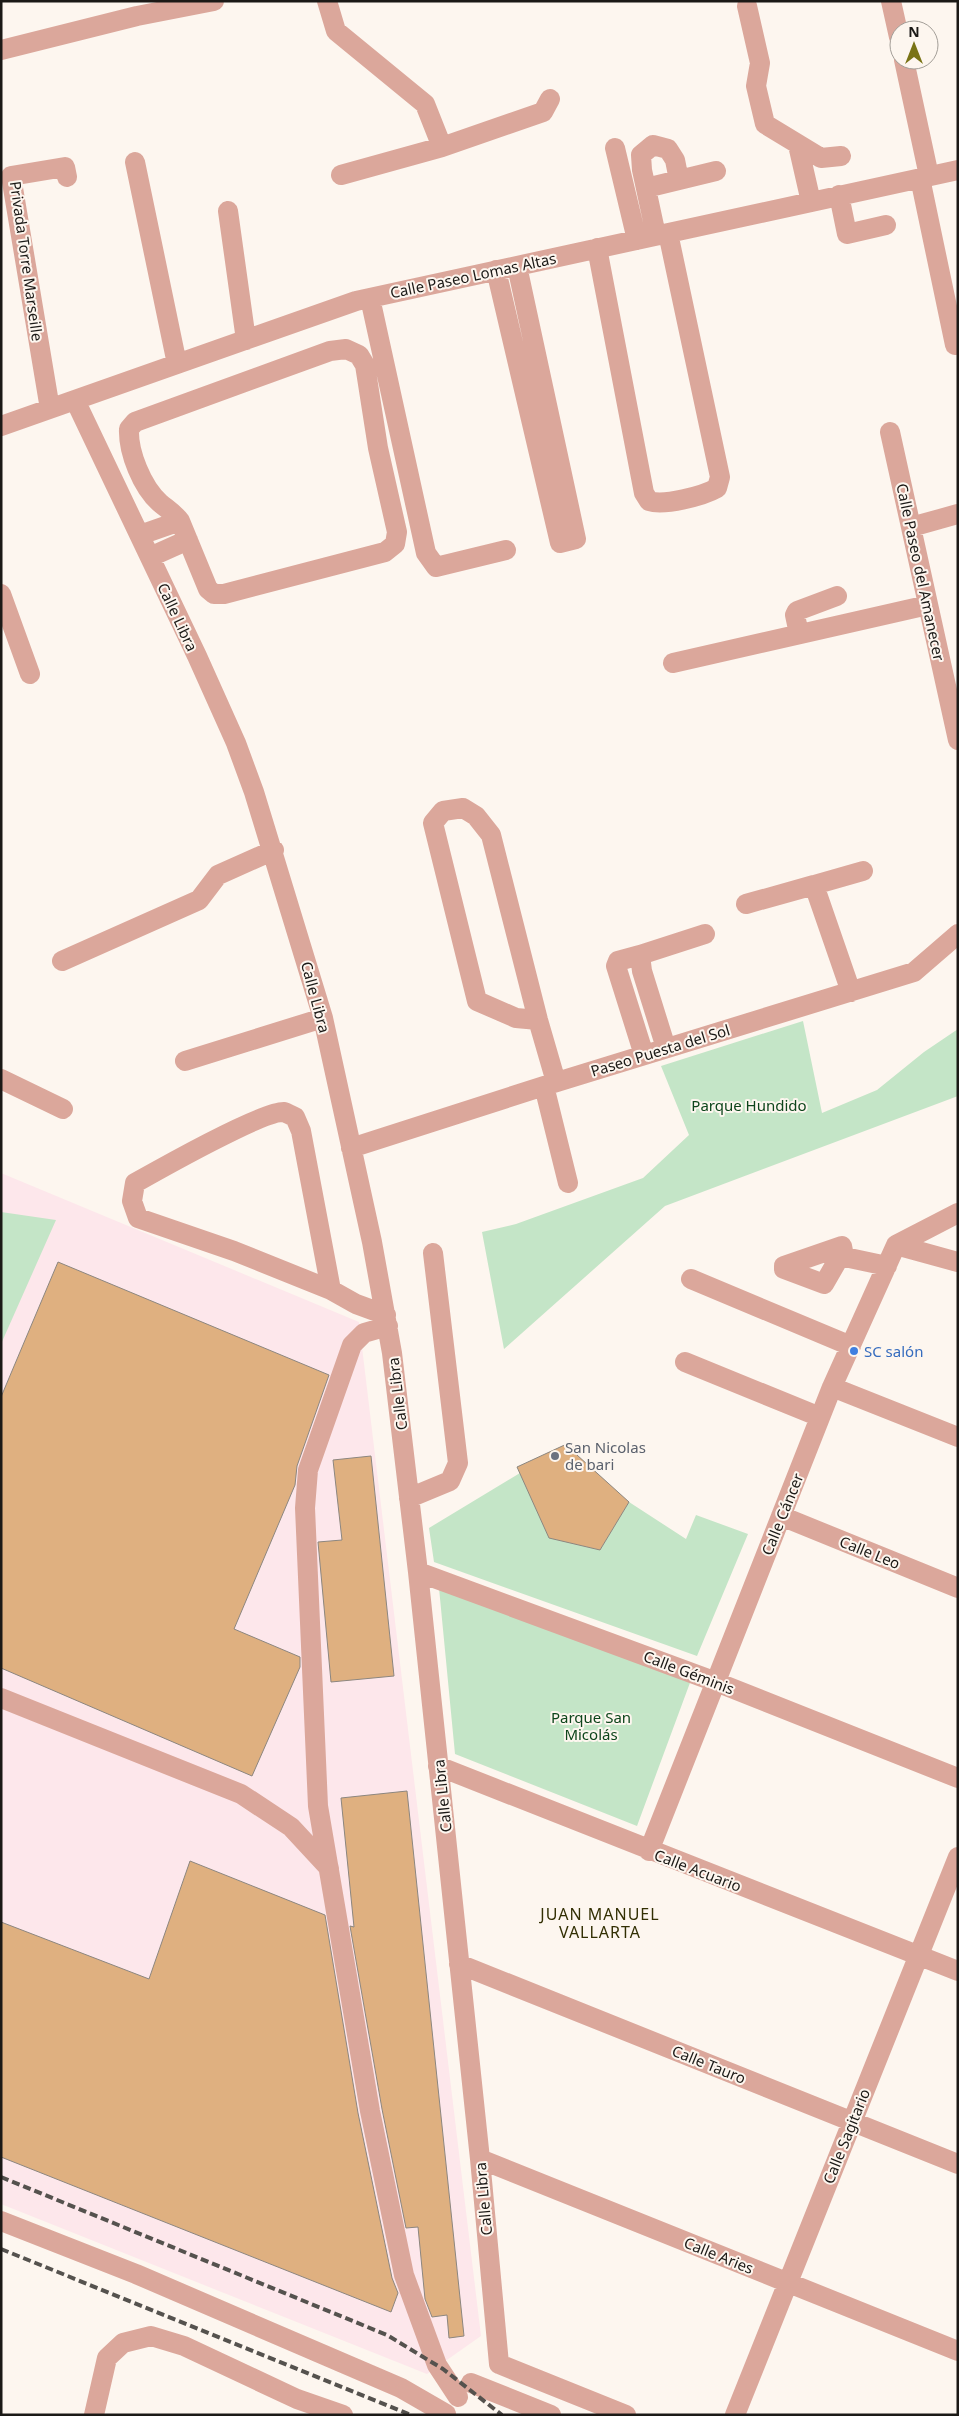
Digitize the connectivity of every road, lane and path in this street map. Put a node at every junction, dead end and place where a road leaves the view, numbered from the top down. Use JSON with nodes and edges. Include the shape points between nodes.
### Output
{"nodes":[{"id":1,"x":214,"y":1,"type":"edge"},
{"id":2,"x":327,"y":1,"type":"edge"},
{"id":3,"x":892,"y":1,"type":"edge"},
{"id":4,"x":747,"y":6,"type":"dead end"},
{"id":5,"x":136,"y":9,"type":"edge"},
{"id":6,"x":896,"y":20,"type":"edge"},
{"id":7,"x":1,"y":50,"type":"edge"},
{"id":8,"x":906,"y":70,"type":"edge"},
{"id":9,"x":550,"y":99,"type":"dead end"},
{"id":10,"x":798,"y":145,"type":"junction"},
{"id":11,"x":442,"y":147,"type":"junction"},
{"id":12,"x":615,"y":148,"type":"dead end"},
{"id":13,"x":840,"y":156,"type":"dead end"},
{"id":14,"x":135,"y":162,"type":"dead end"},
{"id":15,"x":958,"y":170,"type":"edge"},
{"id":16,"x":716,"y":171,"type":"dead end"},
{"id":17,"x":341,"y":175,"type":"dead end"},
{"id":18,"x":924,"y":177,"type":"junction"},
{"id":19,"x":67,"y":178,"type":"dead end"},
{"id":20,"x":679,"y":180,"type":"junction"},
{"id":21,"x":646,"y":188,"type":"junction"},
{"id":22,"x":839,"y":195,"type":"junction"},
{"id":23,"x":811,"y":202,"type":"junction"},
{"id":24,"x":228,"y":211,"type":"dead end"},
{"id":25,"x":886,"y":224,"type":"dead end"},
{"id":26,"x":654,"y":236,"type":"junction"},
{"id":27,"x":597,"y":248,"type":"junction"},
{"id":28,"x":517,"y":266,"type":"junction"},
{"id":29,"x":496,"y":270,"type":"junction"},
{"id":30,"x":370,"y":298,"type":"junction"},
{"id":31,"x":246,"y":340,"type":"junction"},
{"id":32,"x":955,"y":345,"type":"dead end"},
{"id":33,"x":177,"y":364,"type":"junction"},
{"id":34,"x":75,"y":400,"type":"junction"},
{"id":35,"x":50,"y":409,"type":"junction"},
{"id":36,"x":2,"y":425,"type":"edge"},
{"id":37,"x":890,"y":432,"type":"dead end"},
{"id":38,"x":958,"y":514,"type":"edge"},
{"id":39,"x":180,"y":521,"type":"junction"},
{"id":40,"x":911,"y":527,"type":"junction"},
{"id":41,"x":140,"y":535,"type":"junction"},
{"id":42,"x":188,"y":540,"type":"junction"},
{"id":43,"x":506,"y":550,"type":"dead end"},
{"id":44,"x":150,"y":557,"type":"junction"},
{"id":45,"x":1,"y":594,"type":"edge"},
{"id":46,"x":837,"y":596,"type":"dead end"},
{"id":47,"x":928,"y":605,"type":"junction"},
{"id":48,"x":799,"y":634,"type":"junction"},
{"id":49,"x":673,"y":663,"type":"dead end"},
{"id":50,"x":30,"y":674,"type":"dead end"},
{"id":51,"x":953,"y":694,"type":"edge"},
{"id":52,"x":958,"y":740,"type":"edge"},
{"id":53,"x":274,"y":850,"type":"junction"},
{"id":54,"x":863,"y":871,"type":"dead end"},
{"id":55,"x":814,"y":885,"type":"junction"},
{"id":56,"x":746,"y":904,"type":"dead end"},
{"id":57,"x":705,"y":934,"type":"dead end"},
{"id":58,"x":958,"y":934,"type":"edge"},
{"id":59,"x":640,"y":955,"type":"junction"},
{"id":60,"x":62,"y":961,"type":"dead end"},
{"id":61,"x":851,"y":992,"type":"junction"},
{"id":62,"x":323,"y":1018,"type":"junction"},
{"id":63,"x":538,"y":1020,"type":"junction"},
{"id":64,"x":666,"y":1048,"type":"junction"},
{"id":65,"x":644,"y":1055,"type":"junction"},
{"id":66,"x":185,"y":1060,"type":"dead end"},
{"id":67,"x":1,"y":1079,"type":"edge"},
{"id":68,"x":550,"y":1084,"type":"junction"},
{"id":69,"x":63,"y":1109,"type":"dead end"},
{"id":70,"x":351,"y":1148,"type":"junction"},
{"id":71,"x":568,"y":1183,"type":"dead end"},
{"id":72,"x":958,"y":1213,"type":"edge"},
{"id":73,"x":896,"y":1245,"type":"junction"},
{"id":74,"x":433,"y":1254,"type":"dead end"},
{"id":75,"x":840,"y":1256,"type":"dead end"},
{"id":76,"x":958,"y":1262,"type":"edge"},
{"id":77,"x":887,"y":1266,"type":"junction"},
{"id":78,"x":691,"y":1279,"type":"dead end"},
{"id":79,"x":330,"y":1290,"type":"junction"},
{"id":80,"x":387,"y":1320,"type":"junction"},
{"id":81,"x":851,"y":1346,"type":"junction"},
{"id":82,"x":685,"y":1362,"type":"dead end"},
{"id":83,"x":832,"y":1387,"type":"junction"},
{"id":84,"x":820,"y":1417,"type":"junction"},
{"id":85,"x":958,"y":1437,"type":"edge"},
{"id":86,"x":409,"y":1498,"type":"junction"},
{"id":87,"x":781,"y":1516,"type":"junction"},
{"id":88,"x":418,"y":1572,"type":"junction"},
{"id":89,"x":958,"y":1588,"type":"edge"},
{"id":90,"x":716,"y":1682,"type":"junction"},
{"id":91,"x":1,"y":1698,"type":"edge"},
{"id":92,"x":438,"y":1766,"type":"junction"},
{"id":93,"x":958,"y":1778,"type":"edge"},
{"id":94,"x":649,"y":1851,"type":"junction"},
{"id":95,"x":958,"y":1857,"type":"edge"},
{"id":96,"x":329,"y":1868,"type":"junction"},
{"id":97,"x":918,"y":1956,"type":"junction"},
{"id":98,"x":460,"y":1964,"type":"junction"},
{"id":99,"x":958,"y":1971,"type":"edge"},
{"id":100,"x":852,"y":2122,"type":"junction"},
{"id":101,"x":480,"y":2160,"type":"junction"},
{"id":102,"x":958,"y":2164,"type":"edge"},
{"id":103,"x":1,"y":2221,"type":"edge"},
{"id":104,"x":788,"y":2283,"type":"junction"},
{"id":105,"x":958,"y":2351,"type":"edge"},
{"id":106,"x":499,"y":2364,"type":"junction"},
{"id":107,"x":465,"y":2390,"type":"junction"},
{"id":108,"x":94,"y":2415,"type":"edge"},
{"id":109,"x":343,"y":2415,"type":"edge"},
{"id":110,"x":446,"y":2415,"type":"edge"},
{"id":111,"x":551,"y":2415,"type":"edge"},
{"id":112,"x":626,"y":2415,"type":"edge"},
{"id":113,"x":735,"y":2415,"type":"edge"}],
"edges":[{"from":1,"to":5,"type":"street"},
{"from":2,"to":11,"type":"street","via":[[336,31],[425,104]]},
{"from":3,"to":6,"type":"street"},
{"from":4,"to":10,"type":"street","via":[[760,63],[756,86],[765,124]]},
{"from":5,"to":7,"type":"street"},
{"from":8,"to":18,"type":"street"},
{"from":9,"to":11,"type":"street","via":[[543,112]]},
{"from":10,"to":13,"type":"street","via":[[821,158]]},
{"from":10,"to":23,"type":"street"},
{"from":11,"to":17,"type":"street"},
{"from":12,"to":26,"type":"street"},
{"from":14,"to":33,"type":"street"},
{"from":15,"to":18,"type":"street","name":"Calle Paseo Lomas Altas"},
{"from":16,"to":20,"type":"street"},
{"from":18,"to":22,"type":"street","name":"Calle Paseo Lomas Altas"},
{"from":18,"to":32,"type":"street"},
{"from":19,"to":35,"type":"street","name":"Privada Torre Marseille","via":[[65,167],[11,176]]},
{"from":20,"to":21,"type":"street"},
{"from":20,"to":21,"type":"street","via":[[675,160],[668,149],[654,145],[641,154]]},
{"from":21,"to":26,"type":"street"},
{"from":22,"to":23,"type":"street","name":"Calle Paseo Lomas Altas"},
{"from":22,"to":25,"type":"street","via":[[847,234]]},
{"from":23,"to":26,"type":"street","name":"Calle Paseo Lomas Altas"},
{"from":24,"to":31,"type":"street"},
{"from":26,"to":27,"type":"street","name":"Calle Paseo Lomas Altas"},
{"from":26,"to":27,"type":"street","via":[[720,477],[717,488],[708,493],[658,504],[649,501],[644,493]]},
{"from":27,"to":28,"type":"street","name":"Calle Paseo Lomas Altas"},
{"from":28,"to":29,"type":"street","name":"Calle Paseo Lomas Altas"},
{"from":28,"to":29,"type":"street","via":[[576,539],[560,543]]},
{"from":29,"to":30,"type":"street","name":"Calle Paseo Lomas Altas"},
{"from":30,"to":31,"type":"street","name":"Calle Paseo Lomas Altas"},
{"from":30,"to":43,"type":"street","via":[[426,553],[436,567]]},
{"from":31,"to":33,"type":"street","name":"Calle Paseo Lomas Altas"},
{"from":33,"to":34,"type":"street","name":"Calle Paseo Lomas Altas"},
{"from":34,"to":35,"type":"street","name":"Calle Paseo Lomas Altas"},
{"from":34,"to":41,"type":"street","name":"Calle Libra"},
{"from":35,"to":36,"type":"street","name":"Calle Paseo Lomas Altas"},
{"from":37,"to":40,"type":"street","name":"Calle Paseo del Amanecer"},
{"from":38,"to":40,"type":"street"},
{"from":39,"to":41,"type":"street"},
{"from":39,"to":42,"type":"street"},
{"from":39,"to":42,"type":"street","via":[[143,481],[128,442],[129,429],[135,422],[330,351],[346,349],[359,354],[365,364],[378,448],[398,532],[395,544],[385,552],[214,594],[208,589]]},
{"from":40,"to":47,"type":"street","name":"Calle Paseo del Amanecer"},
{"from":41,"to":44,"type":"street","name":"Calle Libra"},
{"from":42,"to":44,"type":"street"},
{"from":44,"to":53,"type":"street","name":"Calle Libra","via":[[236,743]]},
{"from":45,"to":50,"type":"street"},
{"from":46,"to":48,"type":"street","via":[[797,611]]},
{"from":47,"to":48,"type":"street"},
{"from":47,"to":51,"type":"street","name":"Calle Paseo del Amanecer"},
{"from":48,"to":49,"type":"street"},
{"from":51,"to":52,"type":"street","name":"Calle Paseo del Amanecer"},
{"from":53,"to":60,"type":"street","via":[[218,875],[199,900]]},
{"from":53,"to":62,"type":"street","name":"Calle Libra"},
{"from":54,"to":55,"type":"street"},
{"from":55,"to":56,"type":"street"},
{"from":55,"to":61,"type":"street"},
{"from":57,"to":59,"type":"street"},
{"from":58,"to":61,"type":"street","name":"Paseo Puesta del Sol","via":[[914,972]]},
{"from":59,"to":64,"type":"street"},
{"from":59,"to":65,"type":"street","via":[[618,961],[616,966]]},
{"from":61,"to":64,"type":"street","name":"Paseo Puesta del Sol"},
{"from":62,"to":66,"type":"street"},
{"from":62,"to":70,"type":"street","name":"Calle Libra"},
{"from":63,"to":63,"type":"street","via":[[516,1018],[478,1001],[433,823],[443,812],[463,808],[476,816],[491,835]]},
{"from":63,"to":68,"type":"street"},
{"from":64,"to":65,"type":"street","name":"Paseo Puesta del Sol"},
{"from":65,"to":68,"type":"street","name":"Paseo Puesta del Sol"},
{"from":67,"to":69,"type":"street"},
{"from":68,"to":70,"type":"street","name":"Paseo Puesta del Sol"},
{"from":68,"to":71,"type":"street"},
{"from":70,"to":80,"type":"street","name":"Calle Libra"},
{"from":72,"to":73,"type":"street"},
{"from":73,"to":76,"type":"street"},
{"from":73,"to":77,"type":"street","name":"Calle Cáncer"},
{"from":74,"to":86,"type":"street","via":[[458,1463],[450,1481]]},
{"from":75,"to":77,"type":"street"},
{"from":77,"to":81,"type":"street","name":"Calle Cáncer"},
{"from":78,"to":81,"type":"street"},
{"from":79,"to":79,"type":"street","via":[[234,1251],[138,1218],[132,1201],[135,1183],[271,1115],[284,1112],[294,1117],[301,1131]]},
{"from":79,"to":80,"type":"street"},
{"from":80,"to":86,"type":"street","name":"Calle Libra"},
{"from":80,"to":96,"type":"street","via":[[364,1333],[352,1345],[308,1470],[304,1508],[318,1806]]},
{"from":81,"to":83,"type":"street","name":"Calle Cáncer"},
{"from":82,"to":84,"type":"street"},
{"from":83,"to":84,"type":"street","name":"Calle Cáncer"},
{"from":83,"to":85,"type":"street"},
{"from":84,"to":87,"type":"street","name":"Calle Cáncer"},
{"from":86,"to":88,"type":"street","name":"Calle Libra"},
{"from":87,"to":89,"type":"street","name":"Calle Leo"},
{"from":87,"to":90,"type":"street","name":"Calle Cáncer"},
{"from":88,"to":90,"type":"street","name":"Calle Géminis"},
{"from":88,"to":92,"type":"street","name":"Calle Libra"},
{"from":90,"to":93,"type":"street","name":"Calle Géminis"},
{"from":90,"to":94,"type":"street","name":"Calle Cáncer"},
{"from":91,"to":96,"type":"street","via":[[241,1794],[291,1827]]},
{"from":92,"to":94,"type":"street","name":"Calle Acuario"},
{"from":92,"to":98,"type":"street","name":"Calle Libra"},
{"from":94,"to":97,"type":"street","name":"Calle Acuario"},
{"from":95,"to":97,"type":"street","name":"Calle Sagitario"},
{"from":96,"to":107,"type":"street","via":[[370,2111],[404,2275],[438,2367]]},
{"from":97,"to":99,"type":"street","name":"Calle Acuario"},
{"from":97,"to":100,"type":"street","name":"Calle Sagitario"},
{"from":98,"to":100,"type":"street","name":"Calle Tauro"},
{"from":98,"to":101,"type":"street","name":"Calle Libra"},
{"from":100,"to":102,"type":"street","name":"Calle Tauro"},
{"from":100,"to":104,"type":"street","name":"Calle Sagitario"},
{"from":101,"to":104,"type":"street","name":"Calle Aries"},
{"from":101,"to":106,"type":"street","name":"Calle Libra"},
{"from":103,"to":110,"type":"street","via":[[136,2274],[400,2388]]},
{"from":104,"to":105,"type":"street","name":"Calle Aries"},
{"from":104,"to":113,"type":"street","name":"Calle Sagitario"},
{"from":106,"to":107,"type":"street"},
{"from":106,"to":112,"type":"street"},
{"from":107,"to":110,"type":"street"},
{"from":107,"to":111,"type":"street"},
{"from":108,"to":109,"type":"street","via":[[107,2358],[123,2343],[152,2336],[184,2346],[297,2398]]}]}
